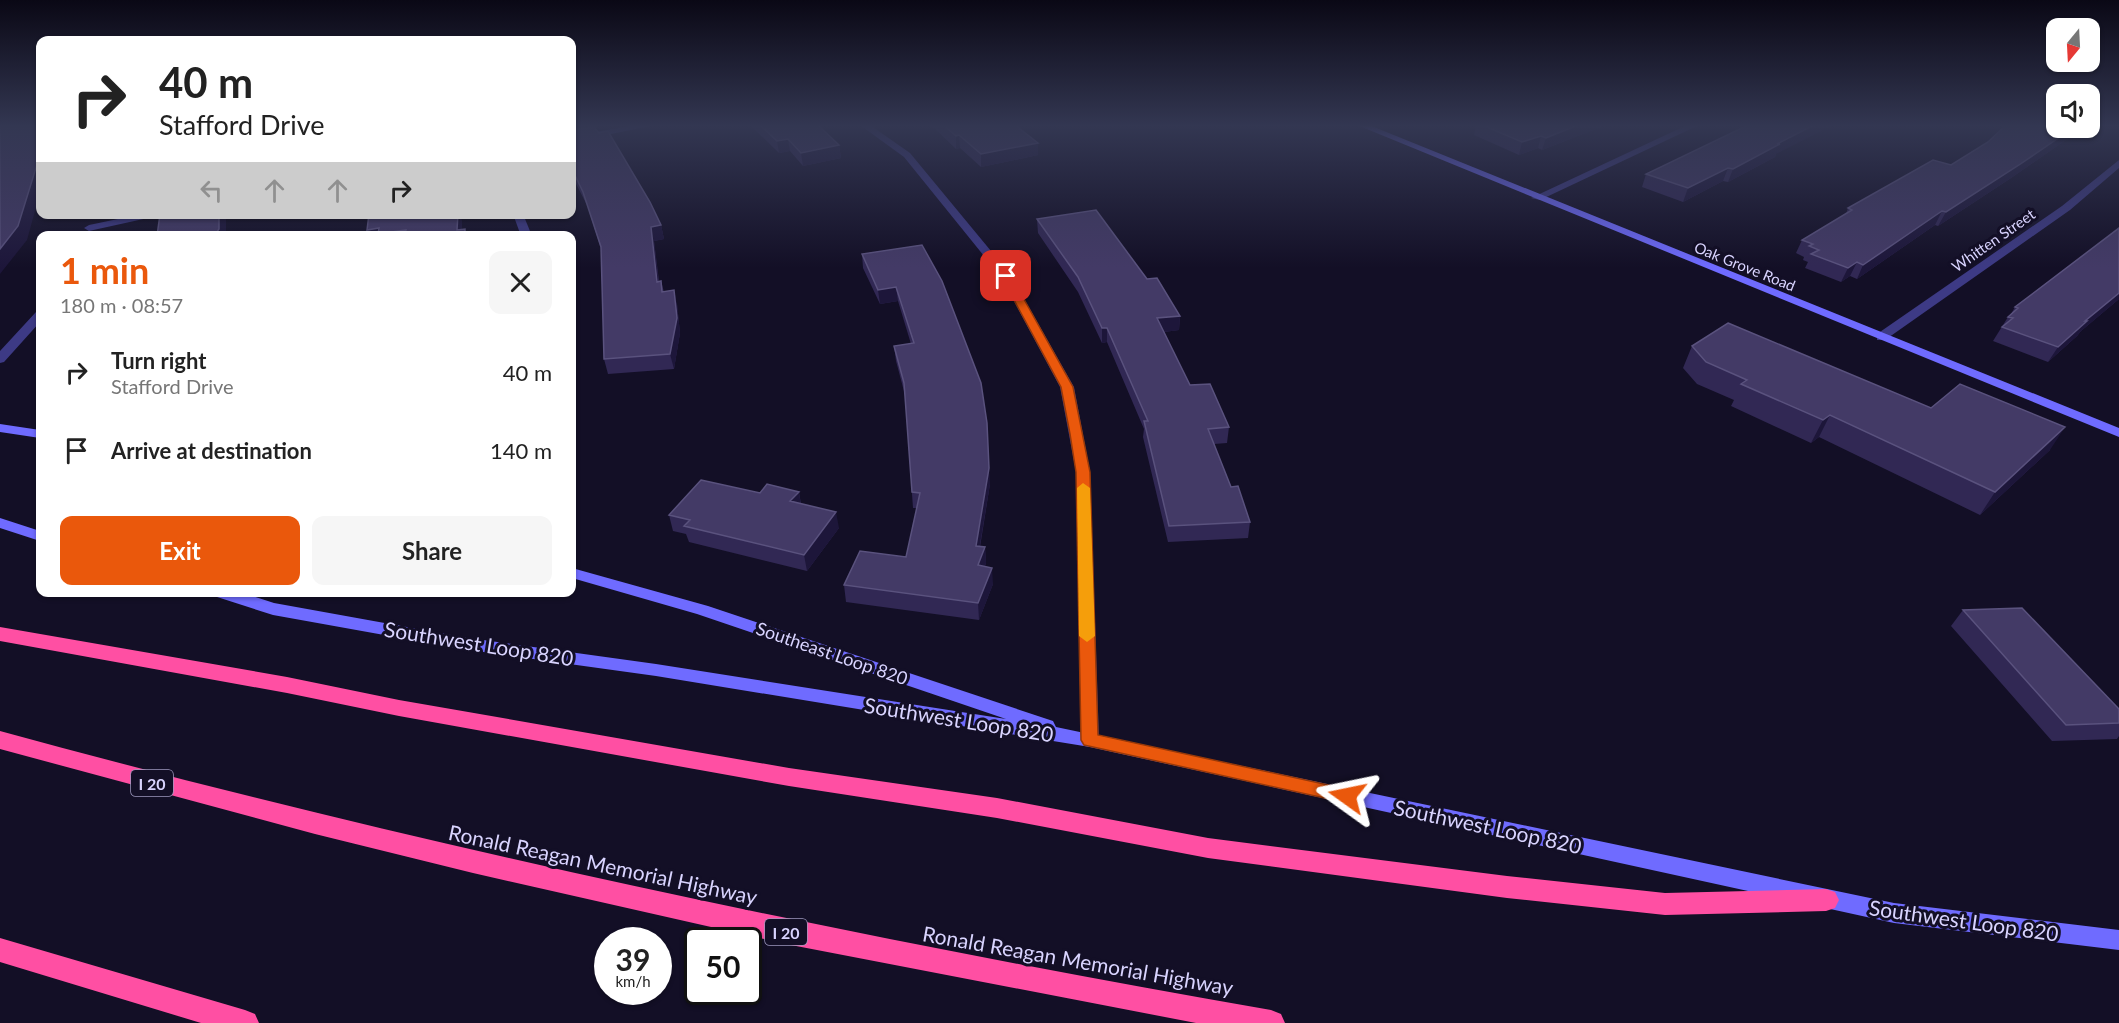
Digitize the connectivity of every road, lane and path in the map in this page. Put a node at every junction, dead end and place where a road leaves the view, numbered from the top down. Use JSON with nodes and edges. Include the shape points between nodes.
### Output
{"nodes":[{"id":1,"x":922,"y":173,"type":"edge"},
{"id":2,"x":1476,"y":173,"type":"edge"},
{"id":3,"x":1591,"y":173,"type":"edge"},
{"id":4,"x":2108,"y":173,"type":"edge"},
{"id":5,"x":1536,"y":198,"type":"junction"},
{"id":6,"x":141,"y":219,"type":"edge"},
{"id":7,"x":93,"y":231,"type":"edge"},
{"id":8,"x":36,"y":319,"type":"edge"},
{"id":9,"x":1881,"y":337,"type":"junction"},
{"id":10,"x":0,"y":359,"type":"edge"},
{"id":11,"x":0,"y":428,"type":"edge"},
{"id":12,"x":36,"y":433,"type":"edge"},
{"id":13,"x":2119,"y":433,"type":"edge"},
{"id":14,"x":0,"y":523,"type":"edge"},
{"id":15,"x":36,"y":535,"type":"edge"},
{"id":16,"x":576,"y":574,"type":"edge"},
{"id":17,"x":236,"y":597,"type":"edge"},
{"id":18,"x":0,"y":634,"type":"edge"},
{"id":19,"x":0,"y":740,"type":"edge"},
{"id":20,"x":1090,"y":740,"type":"junction"},
{"id":21,"x":1826,"y":900,"type":"junction"},
{"id":22,"x":2119,"y":940,"type":"edge"},
{"id":23,"x":0,"y":950,"type":"edge"},
{"id":24,"x":245,"y":1023,"type":"edge"},
{"id":25,"x":1271,"y":1023,"type":"edge"}],
"edges":[{"from":1,"to":20,"type":"street","via":[[1006,276],[1067,387],[1083,472]]},
{"from":2,"to":5,"type":"main road","name":"Oak Grove Road"},
{"from":3,"to":5,"type":"street"},
{"from":4,"to":9,"type":"street","name":"Whitten Street","via":[[2066,208]]},
{"from":5,"to":9,"type":"main road","name":"Oak Grove Road"},
{"from":6,"to":7,"type":"street"},
{"from":8,"to":10,"type":"street"},
{"from":9,"to":13,"type":"main road","name":"Oak Grove Road"},
{"from":11,"to":12,"type":"main road"},
{"from":14,"to":15,"type":"main road"},
{"from":16,"to":20,"type":"main road","name":"Southeast Loop 820","via":[[702,610]]},
{"from":17,"to":20,"type":"main road","name":"Southwest Loop 820","via":[[273,609],[462,643]]},
{"from":18,"to":21,"type":"highway","via":[[399,708],[789,777],[998,808],[1208,848],[1665,904]]},
{"from":19,"to":25,"type":"highway","name":"Ronald Reagan Memorial Highway","number":"I 20","via":[[465,863],[1033,982]]},
{"from":20,"to":21,"type":"main road","name":"Southwest Loop 820"},
{"from":21,"to":22,"type":"main road","name":"Southwest Loop 820","via":[[1894,913]]},
{"from":23,"to":24,"type":"highway"}]}
